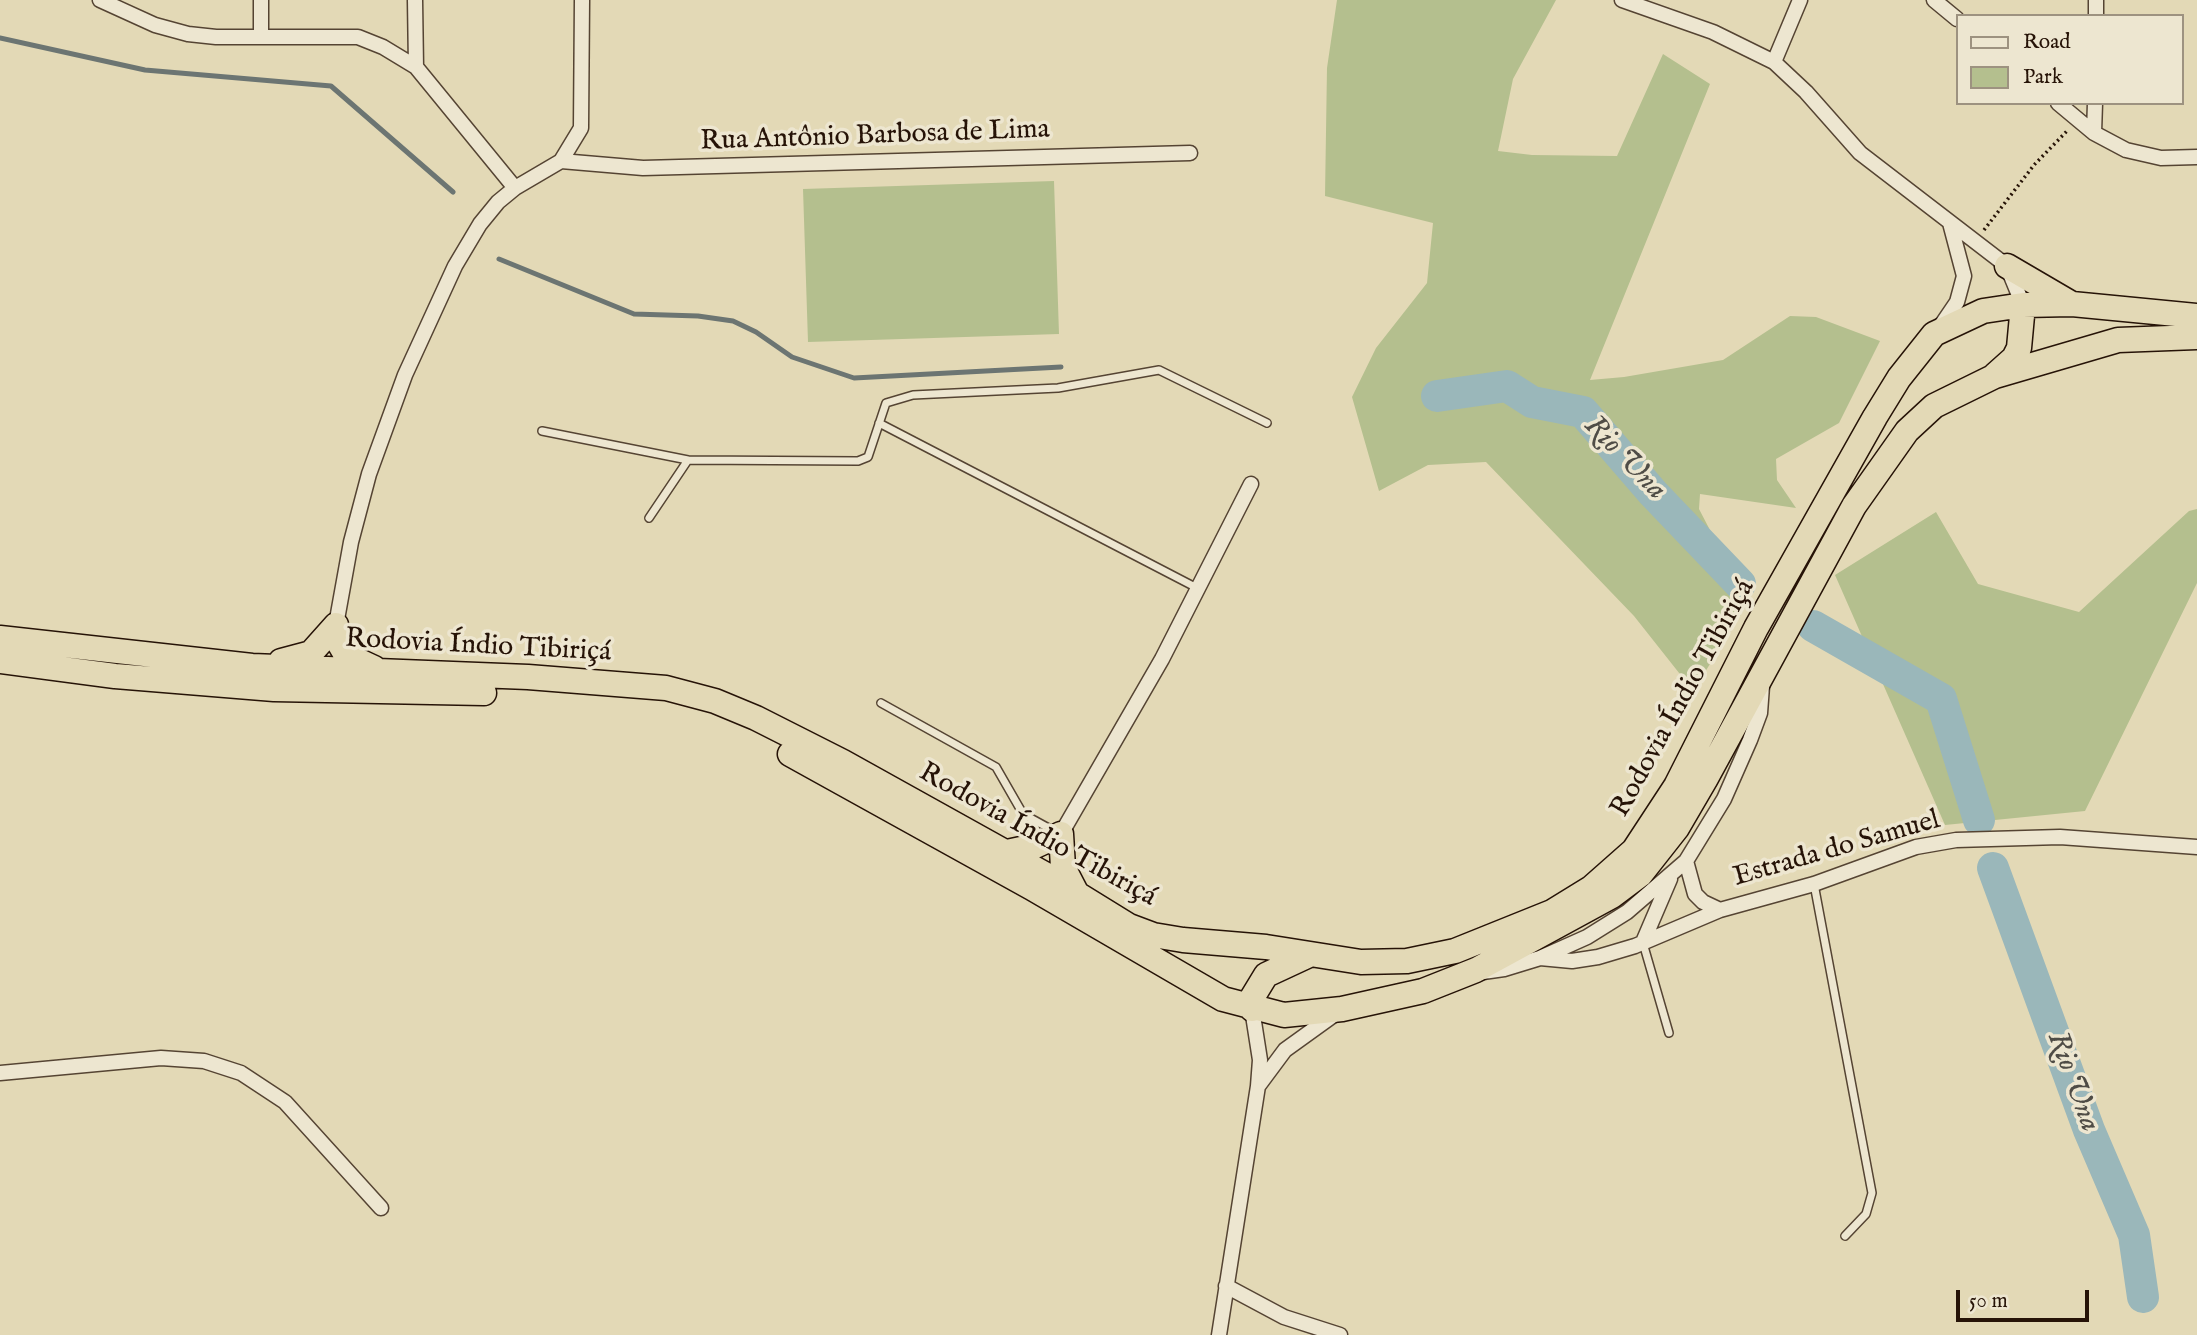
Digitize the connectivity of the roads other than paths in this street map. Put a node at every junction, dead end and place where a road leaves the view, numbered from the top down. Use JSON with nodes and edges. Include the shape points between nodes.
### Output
{"nodes":[{"id":1,"x":100,"y":0,"type":"edge"},
{"id":2,"x":261,"y":0,"type":"edge"},
{"id":3,"x":415,"y":0,"type":"edge"},
{"id":4,"x":582,"y":0,"type":"edge"},
{"id":5,"x":596,"y":0,"type":"edge"},
{"id":6,"x":1622,"y":0,"type":"edge"},
{"id":7,"x":1800,"y":0,"type":"edge"},
{"id":8,"x":1934,"y":0,"type":"edge"},
{"id":9,"x":1955,"y":17,"type":"edge"},
{"id":10,"x":261,"y":35,"type":"junction"},
{"id":11,"x":1774,"y":62,"type":"junction"},
{"id":12,"x":415,"y":67,"type":"junction"},
{"id":13,"x":2060,"y":105,"type":"edge"},
{"id":14,"x":2095,"y":105,"type":"edge"},
{"id":15,"x":2094,"y":133,"type":"junction"},
{"id":16,"x":1191,"y":153,"type":"dead end"},
{"id":17,"x":2197,"y":157,"type":"edge"},
{"id":18,"x":561,"y":161,"type":"junction"},
{"id":19,"x":515,"y":188,"type":"junction"},
{"id":20,"x":1949,"y":222,"type":"junction"},
{"id":21,"x":2007,"y":266,"type":"junction"},
{"id":22,"x":2072,"y":304,"type":"junction"},
{"id":23,"x":2023,"y":305,"type":"junction"},
{"id":24,"x":2197,"y":316,"type":"edge"},
{"id":25,"x":1934,"y":334,"type":"junction"},
{"id":26,"x":2197,"y":337,"type":"edge"},
{"id":27,"x":1995,"y":376,"type":"junction"},
{"id":28,"x":879,"y":423,"type":"junction"},
{"id":29,"x":1267,"y":423,"type":"dead end"},
{"id":30,"x":542,"y":431,"type":"dead end"},
{"id":31,"x":688,"y":460,"type":"junction"},
{"id":32,"x":1251,"y":484,"type":"dead end"},
{"id":33,"x":649,"y":518,"type":"dead end"},
{"id":34,"x":1199,"y":589,"type":"junction"},
{"id":35,"x":336,"y":625,"type":"junction"},
{"id":36,"x":0,"y":638,"type":"edge"},
{"id":37,"x":0,"y":661,"type":"edge"},
{"id":38,"x":252,"y":666,"type":"junction"},
{"id":39,"x":1764,"y":671,"type":"junction"},
{"id":40,"x":416,"y":675,"type":"junction"},
{"id":41,"x":881,"y":703,"type":"dead end"},
{"id":42,"x":1061,"y":834,"type":"junction"},
{"id":43,"x":2197,"y":847,"type":"edge"},
{"id":44,"x":1007,"y":852,"type":"junction"},
{"id":45,"x":1686,"y":861,"type":"junction"},
{"id":46,"x":1673,"y":873,"type":"junction"},
{"id":47,"x":1814,"y":884,"type":"junction"},
{"id":48,"x":1077,"y":895,"type":"junction"},
{"id":49,"x":1720,"y":910,"type":"junction"},
{"id":50,"x":1643,"y":942,"type":"junction"},
{"id":51,"x":1313,"y":954,"type":"junction"},
{"id":52,"x":1540,"y":958,"type":"junction"},
{"id":53,"x":1469,"y":974,"type":"junction"},
{"id":54,"x":1252,"y":1009,"type":"junction"},
{"id":55,"x":1342,"y":1009,"type":"junction"},
{"id":56,"x":1669,"y":1033,"type":"dead end"},
{"id":57,"x":0,"y":1073,"type":"edge"},
{"id":58,"x":1258,"y":1086,"type":"junction"},
{"id":59,"x":381,"y":1208,"type":"dead end"},
{"id":60,"x":1845,"y":1237,"type":"dead end"},
{"id":61,"x":1226,"y":1286,"type":"junction"},
{"id":62,"x":1219,"y":1335,"type":"edge"},
{"id":63,"x":1340,"y":1335,"type":"edge"}],
"edges":[{"from":1,"to":10,"type":"street","via":[[188,34]]},
{"from":2,"to":10,"type":"street"},
{"from":3,"to":12,"type":"street"},
{"from":4,"to":5,"type":"street"},
{"from":4,"to":18,"type":"street","via":[[581,128]]},
{"from":6,"to":11,"type":"street","via":[[1713,32]]},
{"from":7,"to":11,"type":"street"},
{"from":8,"to":9,"type":"street"},
{"from":10,"to":12,"type":"street","via":[[358,37]]},
{"from":11,"to":20,"type":"street","via":[[1860,153]]},
{"from":12,"to":19,"type":"street"},
{"from":13,"to":15,"type":"street"},
{"from":14,"to":15,"type":"street"},
{"from":15,"to":17,"type":"street","via":[[2138,153]]},
{"from":16,"to":18,"type":"street","name":"Rua Antônio Barbosa de Lima","via":[[643,168]]},
{"from":18,"to":19,"type":"street"},
{"from":19,"to":35,"type":"street","via":[[480,224],[461,255],[405,375],[369,474]]},
{"from":20,"to":21,"type":"street"},
{"from":20,"to":25,"type":"street","via":[[1962,263],[1963,286]]},
{"from":21,"to":22,"type":"highway"},
{"from":21,"to":23,"type":"street"},
{"from":22,"to":23,"type":"highway","name":"Rodovia Índio Tibiriçá"},
{"from":22,"to":24,"type":"highway","name":"Rodovia Índio Tibiriçá"},
{"from":23,"to":25,"type":"highway","name":"Rodovia Índio Tibiriçá","via":[[1983,311]]},
{"from":23,"to":27,"type":"highway","via":[[2019,348]]},
{"from":25,"to":51,"type":"highway","name":"Rodovia Índio Tibiriçá","via":[[1875,417],[1756,628],[1676,786],[1618,866],[1552,912],[1455,951],[1407,961],[1361,962]]},
{"from":26,"to":27,"type":"highway","name":"Rodovia Índio Tibiriçá","via":[[2119,340]]},
{"from":27,"to":39,"type":"highway","name":"Rodovia Índio Tibiriçá","via":[[1934,406],[1907,431],[1854,506]]},
{"from":28,"to":29,"type":"lane","via":[[886,403],[913,395],[1058,388],[1159,370]]},
{"from":28,"to":31,"type":"lane","via":[[868,457],[858,461]]},
{"from":28,"to":34,"type":"lane"},
{"from":30,"to":31,"type":"lane"},
{"from":31,"to":33,"type":"lane"},
{"from":32,"to":34,"type":"street"},
{"from":34,"to":42,"type":"street"},
{"from":35,"to":38,"type":"highway","via":[[311,653]]},
{"from":35,"to":40,"type":"highway","via":[[339,647],[354,661]]},
{"from":36,"to":38,"type":"highway","name":"Rodovia Índio Tibiriçá"},
{"from":37,"to":54,"type":"highway","name":"Rodovia Índio Tibiriçá","via":[[115,677],[274,689],[509,694],[634,700],[679,708],[726,722],[799,758],[1223,999]]},
{"from":38,"to":40,"type":"highway","name":"Rodovia Índio Tibiriçá"},
{"from":39,"to":45,"type":"street","name":"Estrada do Samuel","via":[[1760,713],[1750,740],[1724,799]]},
{"from":39,"to":53,"type":"highway","name":"Rodovia Índio Tibiriçá","via":[[1684,816],[1640,875],[1612,896]]},
{"from":40,"to":44,"type":"highway","name":"Rodovia Índio Tibiriçá","via":[[615,683],[666,688],[715,701],[843,762]]},
{"from":41,"to":42,"type":"lane","via":[[996,767],[1023,814]]},
{"from":42,"to":44,"type":"highway"},
{"from":42,"to":48,"type":"highway","via":[[1063,867]]},
{"from":43,"to":47,"type":"street","name":"Estrada do Samuel","via":[[2060,836],[1956,840],[1916,848]]},
{"from":44,"to":48,"type":"highway","name":"Rodovia Índio Tibiriçá"},
{"from":45,"to":46,"type":"street"},
{"from":45,"to":49,"type":"street","name":"Estrada do Samuel","via":[[1695,894]]},
{"from":46,"to":50,"type":"street"},
{"from":46,"to":52,"type":"street","via":[[1627,912]]},
{"from":47,"to":49,"type":"street","name":"Estrada do Samuel"},
{"from":47,"to":60,"type":"lane","via":[[1872,1193],[1866,1214]]},
{"from":48,"to":51,"type":"highway","name":"Rodovia Índio Tibiriçá","via":[[1153,935]]},
{"from":49,"to":50,"type":"street"},
{"from":50,"to":52,"type":"street","via":[[1598,957],[1572,961]]},
{"from":50,"to":56,"type":"lane"},
{"from":51,"to":54,"type":"highway","via":[[1266,975],[1257,985]]},
{"from":52,"to":53,"type":"street","via":[[1504,970]]},
{"from":53,"to":55,"type":"highway","name":"Rodovia Índio Tibiriçá"},
{"from":54,"to":55,"type":"highway","name":"Rodovia Índio Tibiriçá","via":[[1284,1015]]},
{"from":54,"to":58,"type":"street","via":[[1260,1060]]},
{"from":55,"to":58,"type":"street","via":[[1285,1050]]},
{"from":57,"to":59,"type":"street","via":[[162,1058],[204,1061],[241,1073],[285,1102]]},
{"from":58,"to":61,"type":"street"},
{"from":61,"to":62,"type":"street"},
{"from":61,"to":63,"type":"street","via":[[1284,1317]]}]}
